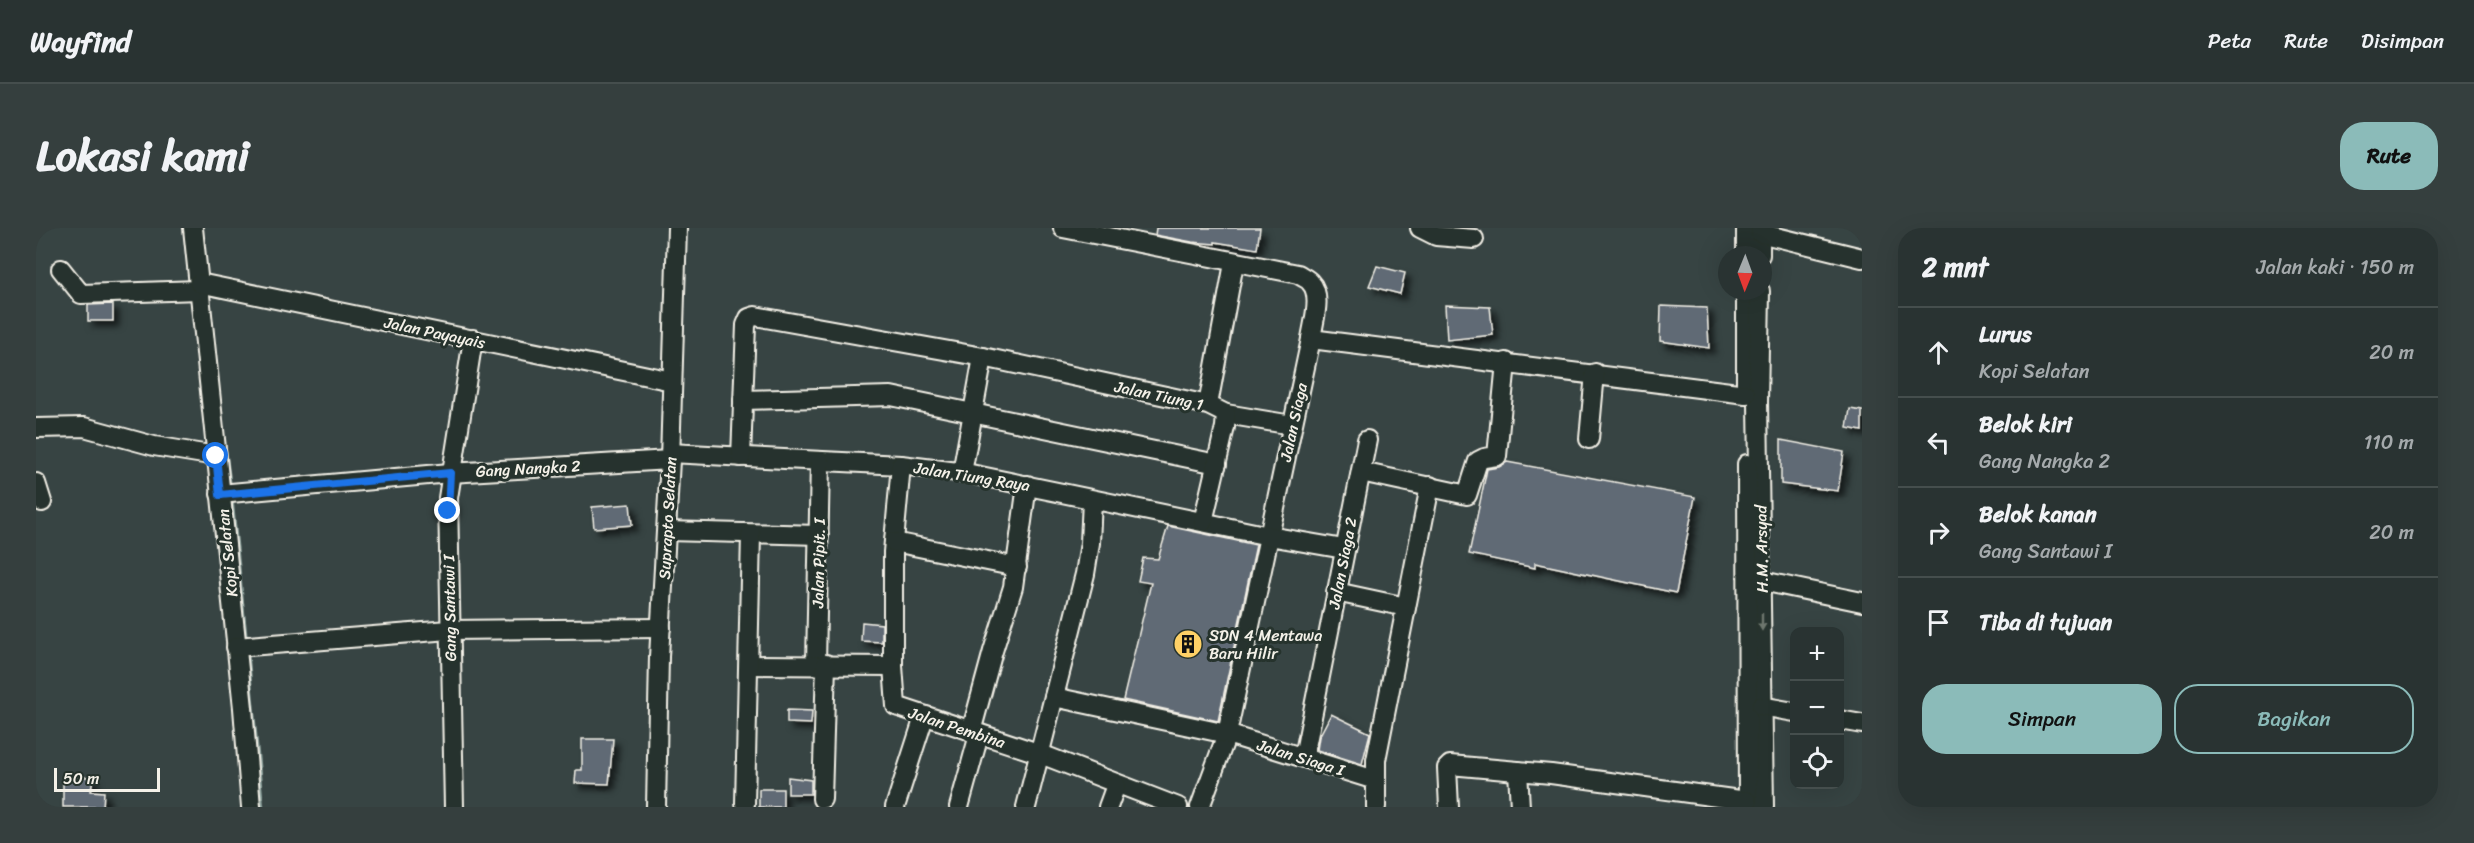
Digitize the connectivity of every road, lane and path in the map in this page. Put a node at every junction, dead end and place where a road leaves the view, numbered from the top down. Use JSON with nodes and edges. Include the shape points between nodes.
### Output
{"nodes":[{"id":1,"x":193,"y":228,"type":"edge"},
{"id":2,"x":677,"y":228,"type":"edge"},
{"id":3,"x":1063,"y":228,"type":"edge"},
{"id":4,"x":1420,"y":228,"type":"edge"},
{"id":5,"x":1748,"y":230,"type":"edge"},
{"id":6,"x":1474,"y":239,"type":"dead end"},
{"id":7,"x":1747,"y":246,"type":"edge"},
{"id":8,"x":1756,"y":246,"type":"edge"},
{"id":9,"x":1862,"y":258,"type":"edge"},
{"id":10,"x":1234,"y":263,"type":"junction"},
{"id":11,"x":61,"y":269,"type":"dead end"},
{"id":12,"x":203,"y":286,"type":"junction"},
{"id":13,"x":1746,"y":300,"type":"edge"},
{"id":14,"x":1760,"y":300,"type":"edge"},
{"id":15,"x":473,"y":339,"type":"junction"},
{"id":16,"x":1311,"y":339,"type":"junction"},
{"id":17,"x":983,"y":357,"type":"junction"},
{"id":18,"x":1506,"y":362,"type":"junction"},
{"id":19,"x":1595,"y":373,"type":"junction"},
{"id":20,"x":672,"y":381,"type":"junction"},
{"id":21,"x":1746,"y":394,"type":"junction"},
{"id":22,"x":743,"y":400,"type":"junction"},
{"id":23,"x":1208,"y":405,"type":"junction"},
{"id":24,"x":974,"y":412,"type":"junction"},
{"id":25,"x":1226,"y":414,"type":"junction"},
{"id":26,"x":1292,"y":425,"type":"junction"},
{"id":27,"x":36,"y":428,"type":"edge"},
{"id":28,"x":1589,"y":438,"type":"dead end"},
{"id":29,"x":1367,"y":440,"type":"dead end"},
{"id":30,"x":216,"y":456,"type":"junction"},
{"id":31,"x":670,"y":457,"type":"junction"},
{"id":32,"x":741,"y":457,"type":"junction"},
{"id":33,"x":820,"y":461,"type":"junction"},
{"id":34,"x":1217,"y":464,"type":"junction"},
{"id":35,"x":901,"y":465,"type":"junction"},
{"id":36,"x":1361,"y":472,"type":"junction"},
{"id":37,"x":450,"y":473,"type":"junction"},
{"id":38,"x":962,"y":473,"type":"junction"},
{"id":39,"x":36,"y":483,"type":"edge"},
{"id":40,"x":1027,"y":485,"type":"junction"},
{"id":41,"x":1430,"y":486,"type":"junction"},
{"id":42,"x":231,"y":493,"type":"junction"},
{"id":43,"x":1092,"y":500,"type":"junction"},
{"id":44,"x":42,"y":502,"type":"dead end"},
{"id":45,"x":1203,"y":522,"type":"junction"},
{"id":46,"x":667,"y":531,"type":"junction"},
{"id":47,"x":752,"y":534,"type":"junction"},
{"id":48,"x":819,"y":535,"type":"junction"},
{"id":49,"x":1269,"y":536,"type":"junction"},
{"id":50,"x":894,"y":542,"type":"junction"},
{"id":51,"x":1344,"y":549,"type":"junction"},
{"id":52,"x":1017,"y":567,"type":"junction"},
{"id":53,"x":1762,"y":582,"type":"junction"},
{"id":54,"x":1336,"y":592,"type":"junction"},
{"id":55,"x":1862,"y":602,"type":"edge"},
{"id":56,"x":1406,"y":607,"type":"junction"},
{"id":57,"x":660,"y":628,"type":"junction"},
{"id":58,"x":449,"y":630,"type":"junction"},
{"id":59,"x":244,"y":646,"type":"junction"},
{"id":60,"x":821,"y":664,"type":"junction"},
{"id":61,"x":749,"y":665,"type":"junction"},
{"id":62,"x":893,"y":666,"type":"junction"},
{"id":63,"x":1054,"y":697,"type":"junction"},
{"id":64,"x":1761,"y":706,"type":"junction"},
{"id":65,"x":1790,"y":711,"type":"edge"},
{"id":66,"x":924,"y":717,"type":"junction"},
{"id":67,"x":1844,"y":721,"type":"edge"},
{"id":68,"x":1862,"y":724,"type":"edge"},
{"id":69,"x":975,"y":734,"type":"junction"},
{"id":70,"x":1227,"y":734,"type":"junction"},
{"id":71,"x":1038,"y":753,"type":"junction"},
{"id":72,"x":1304,"y":757,"type":"junction"},
{"id":73,"x":1756,"y":768,"type":"junction"},
{"id":74,"x":1518,"y":771,"type":"junction"},
{"id":75,"x":1375,"y":780,"type":"junction"},
{"id":76,"x":1116,"y":785,"type":"junction"},
{"id":77,"x":822,"y":799,"type":"dead end"},
{"id":78,"x":745,"y":804,"type":"dead end"},
{"id":79,"x":1753,"y":805,"type":"edge"},
{"id":80,"x":251,"y":807,"type":"edge"},
{"id":81,"x":454,"y":807,"type":"edge"},
{"id":82,"x":656,"y":807,"type":"edge"},
{"id":83,"x":895,"y":807,"type":"edge"},
{"id":84,"x":959,"y":807,"type":"edge"},
{"id":85,"x":1026,"y":807,"type":"edge"},
{"id":86,"x":1108,"y":807,"type":"edge"},
{"id":87,"x":1178,"y":807,"type":"edge"},
{"id":88,"x":1200,"y":807,"type":"edge"},
{"id":89,"x":1376,"y":807,"type":"edge"},
{"id":90,"x":1449,"y":807,"type":"edge"},
{"id":91,"x":1520,"y":807,"type":"edge"}],
"edges":[{"from":1,"to":12,"type":"street","name":"Kopi Selatan"},
{"from":2,"to":20,"type":"street","name":"Suprapto Selatan"},
{"from":3,"to":10,"type":"street","name":"Jalan Siaga"},
{"from":4,"to":6,"type":"street","via":[[1436,236]]},
{"from":5,"to":7,"type":"street"},
{"from":5,"to":8,"type":"street"},
{"from":5,"to":9,"type":"street"},
{"from":10,"to":16,"type":"street","name":"Jalan Siaga","via":[[1298,274],[1310,282],[1316,306]]},
{"from":10,"to":23,"type":"street"},
{"from":11,"to":12,"type":"street","name":"Jalan Payayais","via":[[81,294]]},
{"from":12,"to":15,"type":"street","name":"Jalan Payayais"},
{"from":12,"to":30,"type":"street","name":"Kopi Selatan"},
{"from":13,"to":21,"type":"street","name":"H.M. Arsyad"},
{"from":14,"to":53,"type":"street","name":"H.M. Arsyad"},
{"from":15,"to":20,"type":"street","name":"Jalan Payayais"},
{"from":15,"to":37,"type":"street","name":"Gang Santawi I"},
{"from":16,"to":18,"type":"street"},
{"from":16,"to":26,"type":"street","name":"Jalan Siaga"},
{"from":17,"to":22,"type":"street","name":"Jalan Tiung 1","via":[[755,316],[746,325]]},
{"from":17,"to":23,"type":"street","name":"Jalan Tiung 1"},
{"from":17,"to":24,"type":"street"},
{"from":18,"to":19,"type":"street"},
{"from":18,"to":41,"type":"street","via":[[1497,456],[1478,461],[1467,495]]},
{"from":19,"to":21,"type":"street"},
{"from":19,"to":28,"type":"street"},
{"from":20,"to":31,"type":"street","name":"Suprapto Selatan"},
{"from":21,"to":73,"type":"street","name":"H.M. Arsyad","via":[[1749,709]]},
{"from":22,"to":24,"type":"street","via":[[891,396]]},
{"from":22,"to":32,"type":"street"},
{"from":23,"to":25,"type":"street","name":"Jalan Tiung 1"},
{"from":24,"to":34,"type":"street"},
{"from":24,"to":38,"type":"street"},
{"from":25,"to":26,"type":"street"},
{"from":25,"to":34,"type":"street","name":"Jalan Tiung 1"},
{"from":26,"to":49,"type":"street","name":"Jalan Siaga"},
{"from":27,"to":30,"type":"street","via":[[84,427],[154,446]]},
{"from":29,"to":36,"type":"street","name":"Jalan Siaga 2"},
{"from":30,"to":42,"type":"street","name":"Kopi Selatan"},
{"from":31,"to":32,"type":"street","name":"Jalan Tiung Raya"},
{"from":31,"to":37,"type":"street","name":"Gang Nangka 2"},
{"from":31,"to":46,"type":"street","name":"Suprapto Selatan"},
{"from":32,"to":33,"type":"street","name":"Jalan Tiung Raya"},
{"from":33,"to":35,"type":"street","name":"Jalan Tiung Raya"},
{"from":33,"to":48,"type":"street","name":"Jalan Pipit. I"},
{"from":34,"to":45,"type":"street","name":"Jalan Tiung 1"},
{"from":35,"to":38,"type":"street","name":"Jalan Tiung Raya"},
{"from":35,"to":50,"type":"street","name":"Jalan Pembina"},
{"from":36,"to":41,"type":"street"},
{"from":36,"to":51,"type":"street","name":"Jalan Siaga 2"},
{"from":37,"to":42,"type":"street","name":"Gang Nangka 2"},
{"from":37,"to":58,"type":"street","name":"Gang Santawi I"},
{"from":38,"to":40,"type":"street","name":"Jalan Tiung Raya"},
{"from":39,"to":44,"type":"street"},
{"from":40,"to":43,"type":"street","name":"Jalan Tiung Raya"},
{"from":40,"to":52,"type":"street"},
{"from":41,"to":56,"type":"street"},
{"from":42,"to":59,"type":"street","name":"Kopi Selatan"},
{"from":43,"to":45,"type":"street","name":"Jalan Tiung Raya"},
{"from":43,"to":63,"type":"street","via":[[1088,558]]},
{"from":45,"to":49,"type":"street","name":"Jalan Tiung Raya"},
{"from":46,"to":47,"type":"street"},
{"from":46,"to":57,"type":"street","name":"Suprapto Selatan"},
{"from":47,"to":48,"type":"street"},
{"from":47,"to":61,"type":"street"},
{"from":48,"to":60,"type":"street","name":"Jalan Pipit. I"},
{"from":49,"to":51,"type":"street","name":"Jalan Tiung Raya"},
{"from":49,"to":70,"type":"street","name":"Jalan Siaga"},
{"from":50,"to":52,"type":"street"},
{"from":50,"to":62,"type":"street","name":"Jalan Pembina"},
{"from":51,"to":54,"type":"street","name":"Jalan Siaga 2"},
{"from":52,"to":69,"type":"street"},
{"from":53,"to":55,"type":"street"},
{"from":53,"to":64,"type":"street","name":"H.M. Arsyad","one_way":true},
{"from":54,"to":56,"type":"street"},
{"from":54,"to":72,"type":"street","name":"Jalan Siaga 2"},
{"from":56,"to":75,"type":"street"},
{"from":57,"to":58,"type":"street"},
{"from":57,"to":82,"type":"street","name":"Suprapto Selatan"},
{"from":58,"to":59,"type":"street"},
{"from":58,"to":81,"type":"street","name":"Gang Santawi I"},
{"from":59,"to":80,"type":"street","name":"Kopi Selatan"},
{"from":60,"to":61,"type":"street"},
{"from":60,"to":62,"type":"street"},
{"from":60,"to":77,"type":"street","name":"Jalan Pipit. I"},
{"from":61,"to":78,"type":"street"},
{"from":62,"to":66,"type":"street","name":"Jalan Pembina","via":[[896,706]]},
{"from":63,"to":70,"type":"street","name":"Jalan Siaga I"},
{"from":63,"to":71,"type":"street"},
{"from":64,"to":65,"type":"street"},
{"from":64,"to":73,"type":"street","name":"H.M. Arsyad"},
{"from":66,"to":69,"type":"street","name":"Jalan Pembina"},
{"from":66,"to":83,"type":"street"},
{"from":67,"to":68,"type":"street"},
{"from":69,"to":71,"type":"street","name":"Jalan Pembina"},
{"from":69,"to":84,"type":"street"},
{"from":70,"to":72,"type":"street","name":"Jalan Siaga I"},
{"from":70,"to":88,"type":"street","name":"Jalan Siaga"},
{"from":71,"to":76,"type":"street","name":"Jalan Pembina"},
{"from":71,"to":85,"type":"street"},
{"from":72,"to":75,"type":"street","name":"Jalan Siaga I"},
{"from":73,"to":79,"type":"street","name":"H.M. Arsyad"},
{"from":74,"to":79,"type":"street"},
{"from":74,"to":90,"type":"street","via":[[1448,765]]},
{"from":74,"to":91,"type":"street"},
{"from":75,"to":89,"type":"street"},
{"from":76,"to":86,"type":"street"},
{"from":76,"to":87,"type":"street","name":"Jalan Pembina"}]}
